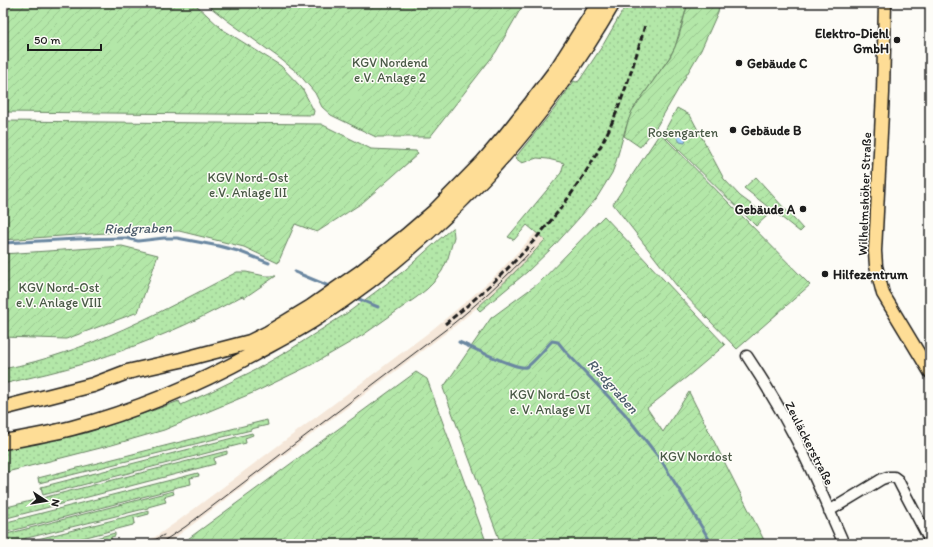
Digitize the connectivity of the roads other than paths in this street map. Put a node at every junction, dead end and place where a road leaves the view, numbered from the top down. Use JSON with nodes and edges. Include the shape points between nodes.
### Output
{"nodes":[{"id":1,"x":598,"y":3,"type":"edge"},
{"id":2,"x":612,"y":3,"type":"edge"},
{"id":3,"x":885,"y":3,"type":"edge"},
{"id":4,"x":562,"y":72,"type":"junction"},
{"id":5,"x":271,"y":338,"type":"junction"},
{"id":6,"x":747,"y":356,"type":"dead end"},
{"id":7,"x":930,"y":372,"type":"edge"},
{"id":8,"x":3,"y":408,"type":"edge"},
{"id":9,"x":3,"y":442,"type":"edge"},
{"id":10,"x":829,"y":511,"type":"junction"},
{"id":11,"x":930,"y":541,"type":"edge"},
{"id":12,"x":844,"y":544,"type":"edge"}],
"edges":[{"from":1,"to":4,"type":"highway"},
{"from":2,"to":4,"type":"highway","via":[[599,26]]},
{"from":3,"to":7,"type":"main road","name":"Wilhelmshöher Straße","via":[[876,266],[883,294]]},
{"from":4,"to":5,"type":"highway","via":[[532,102],[477,168],[435,211],[361,272]]},
{"from":5,"to":8,"type":"highway","via":[[256,339],[128,372],[93,385]]},
{"from":5,"to":9,"type":"highway","via":[[234,365],[144,405],[72,428]]},
{"from":6,"to":10,"type":"street","name":"Zeuläckerstraße","via":[[797,440]]},
{"from":10,"to":11,"type":"street","via":[[882,479],[894,477],[898,480]]},
{"from":10,"to":12,"type":"street","name":"Zeuläckerstraße"}]}
